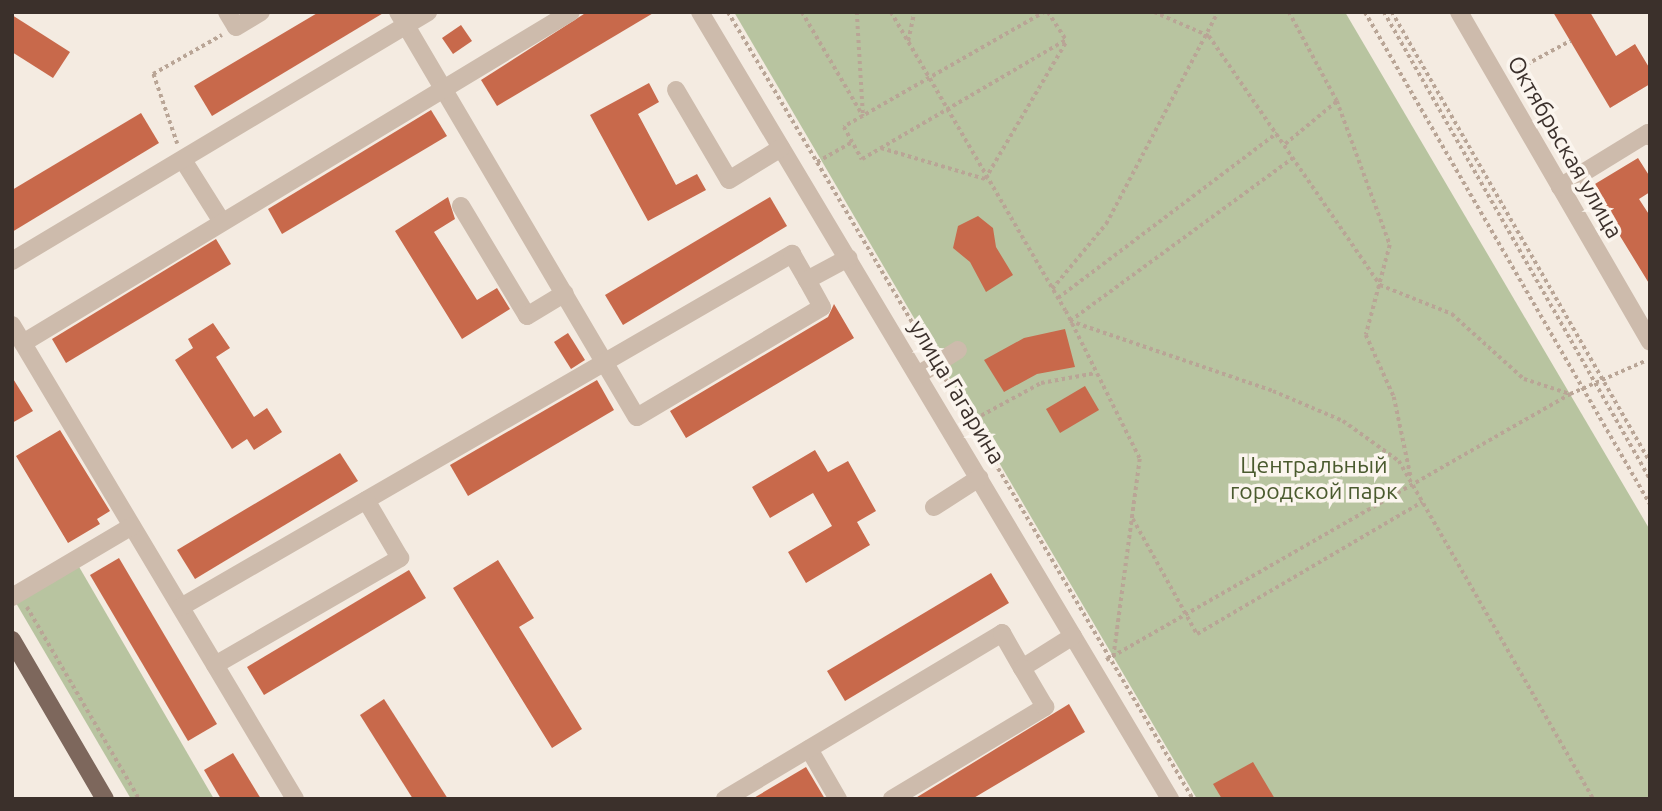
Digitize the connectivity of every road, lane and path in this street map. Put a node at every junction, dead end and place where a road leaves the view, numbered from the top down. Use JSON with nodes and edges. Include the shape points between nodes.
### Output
{"nodes":[{"id":1,"x":261,"y":12,"type":"edge"},
{"id":2,"x":428,"y":12,"type":"edge"},
{"id":3,"x":571,"y":12,"type":"edge"},
{"id":4,"x":700,"y":12,"type":"edge"},
{"id":5,"x":728,"y":12,"type":"edge"},
{"id":6,"x":802,"y":12,"type":"edge"},
{"id":7,"x":857,"y":12,"type":"edge"},
{"id":8,"x":891,"y":12,"type":"edge"},
{"id":9,"x":914,"y":12,"type":"edge"},
{"id":10,"x":1046,"y":12,"type":"edge"},
{"id":11,"x":1154,"y":12,"type":"edge"},
{"id":12,"x":1218,"y":12,"type":"edge"},
{"id":13,"x":1289,"y":12,"type":"edge"},
{"id":14,"x":1365,"y":12,"type":"edge"},
{"id":15,"x":1384,"y":12,"type":"edge"},
{"id":16,"x":1392,"y":12,"type":"edge"},
{"id":17,"x":1459,"y":12,"type":"edge"},
{"id":18,"x":402,"y":19,"type":"edge"},
{"id":19,"x":232,"y":20,"type":"edge"},
{"id":20,"x":1209,"y":36,"type":"junction"},
{"id":21,"x":1066,"y":40,"type":"junction"},
{"id":22,"x":908,"y":41,"type":"junction"},
{"id":23,"x":1570,"y":41,"type":"dead end"},
{"id":24,"x":1514,"y":71,"type":"dead end"},
{"id":25,"x":931,"y":79,"type":"junction"},
{"id":26,"x":443,"y":88,"type":"junction"},
{"id":27,"x":676,"y":90,"type":"dead end"},
{"id":28,"x":1337,"y":101,"type":"junction"},
{"id":29,"x":947,"y":110,"type":"junction"},
{"id":30,"x":863,"y":116,"type":"junction"},
{"id":31,"x":1278,"y":133,"type":"junction"},
{"id":32,"x":1650,"y":137,"type":"edge"},
{"id":33,"x":852,"y":142,"type":"junction"},
{"id":34,"x":1285,"y":144,"type":"junction"},
{"id":35,"x":780,"y":148,"type":"junction"},
{"id":36,"x":881,"y":148,"type":"junction"},
{"id":37,"x":1294,"y":157,"type":"junction"},
{"id":38,"x":183,"y":160,"type":"junction"},
{"id":39,"x":817,"y":162,"type":"junction"},
{"id":40,"x":797,"y":174,"type":"junction"},
{"id":41,"x":985,"y":179,"type":"junction"},
{"id":42,"x":1560,"y":187,"type":"junction"},
{"id":43,"x":461,"y":206,"type":"dead end"},
{"id":44,"x":222,"y":222,"type":"junction"},
{"id":45,"x":848,"y":258,"type":"junction"},
{"id":46,"x":12,"y":261,"type":"edge"},
{"id":47,"x":807,"y":280,"type":"junction"},
{"id":48,"x":1380,"y":285,"type":"junction"},
{"id":49,"x":1052,"y":289,"type":"junction"},
{"id":50,"x":565,"y":293,"type":"junction"},
{"id":51,"x":1058,"y":298,"type":"junction"},
{"id":52,"x":1070,"y":321,"type":"junction"},
{"id":53,"x":12,"y":325,"type":"edge"},
{"id":54,"x":1650,"y":342,"type":"edge"},
{"id":55,"x":23,"y":343,"type":"junction"},
{"id":56,"x":958,"y":350,"type":"dead end"},
{"id":57,"x":1646,"y":361,"type":"dead end"},
{"id":58,"x":606,"y":362,"type":"junction"},
{"id":59,"x":936,"y":363,"type":"junction"},
{"id":60,"x":1096,"y":373,"type":"junction"},
{"id":61,"x":918,"y":375,"type":"junction"},
{"id":62,"x":1603,"y":381,"type":"junction"},
{"id":63,"x":1595,"y":385,"type":"junction"},
{"id":64,"x":1582,"y":390,"type":"junction"},
{"id":65,"x":1570,"y":394,"type":"junction"},
{"id":66,"x":975,"y":419,"type":"dead end"},
{"id":67,"x":1650,"y":462,"type":"edge"},
{"id":68,"x":979,"y":478,"type":"junction"},
{"id":69,"x":1650,"y":479,"type":"edge"},
{"id":70,"x":1412,"y":484,"type":"junction"},
{"id":71,"x":366,"y":500,"type":"junction"},
{"id":72,"x":1422,"y":502,"type":"junction"},
{"id":73,"x":1650,"y":504,"type":"edge"},
{"id":74,"x":934,"y":507,"type":"dead end"},
{"id":75,"x":1132,"y":517,"type":"junction"},
{"id":76,"x":132,"y":526,"type":"junction"},
{"id":77,"x":16,"y":595,"type":"edge"},
{"id":78,"x":181,"y":607,"type":"junction"},
{"id":79,"x":1185,"y":614,"type":"junction"},
{"id":80,"x":1073,"y":636,"type":"junction"},
{"id":81,"x":14,"y":646,"type":"edge"},
{"id":82,"x":1112,"y":656,"type":"junction"},
{"id":83,"x":215,"y":665,"type":"junction"},
{"id":84,"x":1092,"y":667,"type":"junction"},
{"id":85,"x":1022,"y":668,"type":"junction"},
{"id":86,"x":809,"y":749,"type":"junction"},
{"id":87,"x":106,"y":799,"type":"edge"},
{"id":88,"x":139,"y":799,"type":"edge"},
{"id":89,"x":295,"y":799,"type":"edge"},
{"id":90,"x":725,"y":799,"type":"edge"},
{"id":91,"x":838,"y":799,"type":"edge"},
{"id":92,"x":892,"y":799,"type":"edge"},
{"id":93,"x":1170,"y":799,"type":"edge"},
{"id":94,"x":1193,"y":799,"type":"edge"},
{"id":95,"x":1593,"y":799,"type":"edge"}],
"edges":[{"from":1,"to":19,"type":"street"},
{"from":2,"to":18,"type":"street"},
{"from":3,"to":26,"type":"street"},
{"from":4,"to":35,"type":"street","name":"улица Гагарина"},
{"from":5,"to":39,"type":"path"},
{"from":6,"to":30,"type":"path"},
{"from":7,"to":30,"type":"path"},
{"from":8,"to":22,"type":"path"},
{"from":9,"to":22,"type":"path"},
{"from":10,"to":21,"type":"path"},
{"from":10,"to":25,"type":"path"},
{"from":11,"to":20,"type":"path"},
{"from":12,"to":20,"type":"path"},
{"from":13,"to":28,"type":"path"},
{"from":14,"to":64,"type":"path"},
{"from":15,"to":63,"type":"path"},
{"from":16,"to":62,"type":"path"},
{"from":17,"to":42,"type":"street","name":"Октябрьская улица"},
{"from":18,"to":26,"type":"street"},
{"from":18,"to":38,"type":"street","via":[[288,106]]},
{"from":19,"to":38,"type":"path","via":[[153,74]]},
{"from":20,"to":31,"type":"path"},
{"from":20,"to":49,"type":"path","via":[[1105,224]]},
{"from":21,"to":29,"type":"path"},
{"from":21,"to":41,"type":"path"},
{"from":22,"to":25,"type":"path"},
{"from":23,"to":24,"type":"path"},
{"from":25,"to":29,"type":"path"},
{"from":25,"to":30,"type":"path"},
{"from":26,"to":44,"type":"street"},
{"from":26,"to":50,"type":"street"},
{"from":27,"to":35,"type":"street","via":[[729,180]]},
{"from":28,"to":34,"type":"path"},
{"from":28,"to":48,"type":"path","via":[[1390,245]]},
{"from":29,"to":36,"type":"path"},
{"from":29,"to":41,"type":"path"},
{"from":30,"to":33,"type":"path","via":[[844,127]]},
{"from":31,"to":34,"type":"path"},
{"from":31,"to":51,"type":"path"},
{"from":32,"to":42,"type":"street","via":[[1648,133]]},
{"from":33,"to":36,"type":"path","via":[[862,159]]},
{"from":33,"to":39,"type":"path"},
{"from":34,"to":37,"type":"path"},
{"from":35,"to":40,"type":"street","name":"улица Гагарина"},
{"from":36,"to":41,"type":"path"},
{"from":37,"to":48,"type":"path"},
{"from":37,"to":52,"type":"path"},
{"from":38,"to":44,"type":"street"},
{"from":38,"to":46,"type":"street"},
{"from":39,"to":40,"type":"path"},
{"from":39,"to":59,"type":"path"},
{"from":40,"to":45,"type":"street","name":"улица Гагарина"},
{"from":41,"to":49,"type":"path"},
{"from":42,"to":54,"type":"street","name":"Октябрьская улица"},
{"from":43,"to":50,"type":"street","via":[[527,316]]},
{"from":44,"to":55,"type":"street"},
{"from":45,"to":47,"type":"street"},
{"from":45,"to":61,"type":"street","name":"улица Гагарина"},
{"from":47,"to":58,"type":"street","via":[[792,254]]},
{"from":47,"to":58,"type":"street","via":[[822,307],[637,417]]},
{"from":48,"to":65,"type":"path","via":[[1452,314],[1524,379]]},
{"from":48,"to":70,"type":"path","via":[[1366,335],[1394,397]]},
{"from":49,"to":51,"type":"path"},
{"from":50,"to":58,"type":"street"},
{"from":51,"to":52,"type":"path"},
{"from":52,"to":60,"type":"path"},
{"from":52,"to":70,"type":"path","via":[[1273,391],[1343,421],[1399,461]]},
{"from":53,"to":55,"type":"street"},
{"from":55,"to":76,"type":"street"},
{"from":56,"to":59,"type":"street"},
{"from":57,"to":62,"type":"path"},
{"from":58,"to":71,"type":"street"},
{"from":59,"to":61,"type":"street"},
{"from":59,"to":82,"type":"path"},
{"from":60,"to":66,"type":"path","via":[[1041,383]]},
{"from":60,"to":75,"type":"path","via":[[1140,459]]},
{"from":61,"to":68,"type":"street","name":"улица Гагарина"},
{"from":62,"to":63,"type":"path"},
{"from":62,"to":67,"type":"path"},
{"from":63,"to":64,"type":"path"},
{"from":63,"to":69,"type":"path"},
{"from":64,"to":65,"type":"path"},
{"from":64,"to":73,"type":"path"},
{"from":65,"to":70,"type":"path"},
{"from":68,"to":74,"type":"street"},
{"from":68,"to":80,"type":"street","name":"улица Гагарина"},
{"from":70,"to":72,"type":"path"},
{"from":70,"to":79,"type":"path"},
{"from":71,"to":78,"type":"street"},
{"from":71,"to":83,"type":"street","via":[[400,558]]},
{"from":72,"to":79,"type":"path","via":[[1197,634]]},
{"from":72,"to":95,"type":"path"},
{"from":75,"to":79,"type":"path"},
{"from":75,"to":82,"type":"path"},
{"from":76,"to":77,"type":"street","via":[[45,568]]},
{"from":76,"to":78,"type":"street"},
{"from":77,"to":88,"type":"path"},
{"from":78,"to":83,"type":"street"},
{"from":79,"to":82,"type":"path"},
{"from":80,"to":84,"type":"street","name":"улица Гагарина"},
{"from":80,"to":85,"type":"street"},
{"from":81,"to":87,"type":"main road"},
{"from":82,"to":84,"type":"path"},
{"from":82,"to":94,"type":"path"},
{"from":83,"to":89,"type":"street"},
{"from":84,"to":93,"type":"street","name":"улица Гагарина"},
{"from":85,"to":86,"type":"street","via":[[1002,634]]},
{"from":85,"to":92,"type":"street","via":[[1045,707]]},
{"from":86,"to":90,"type":"street"},
{"from":86,"to":91,"type":"street"}]}
